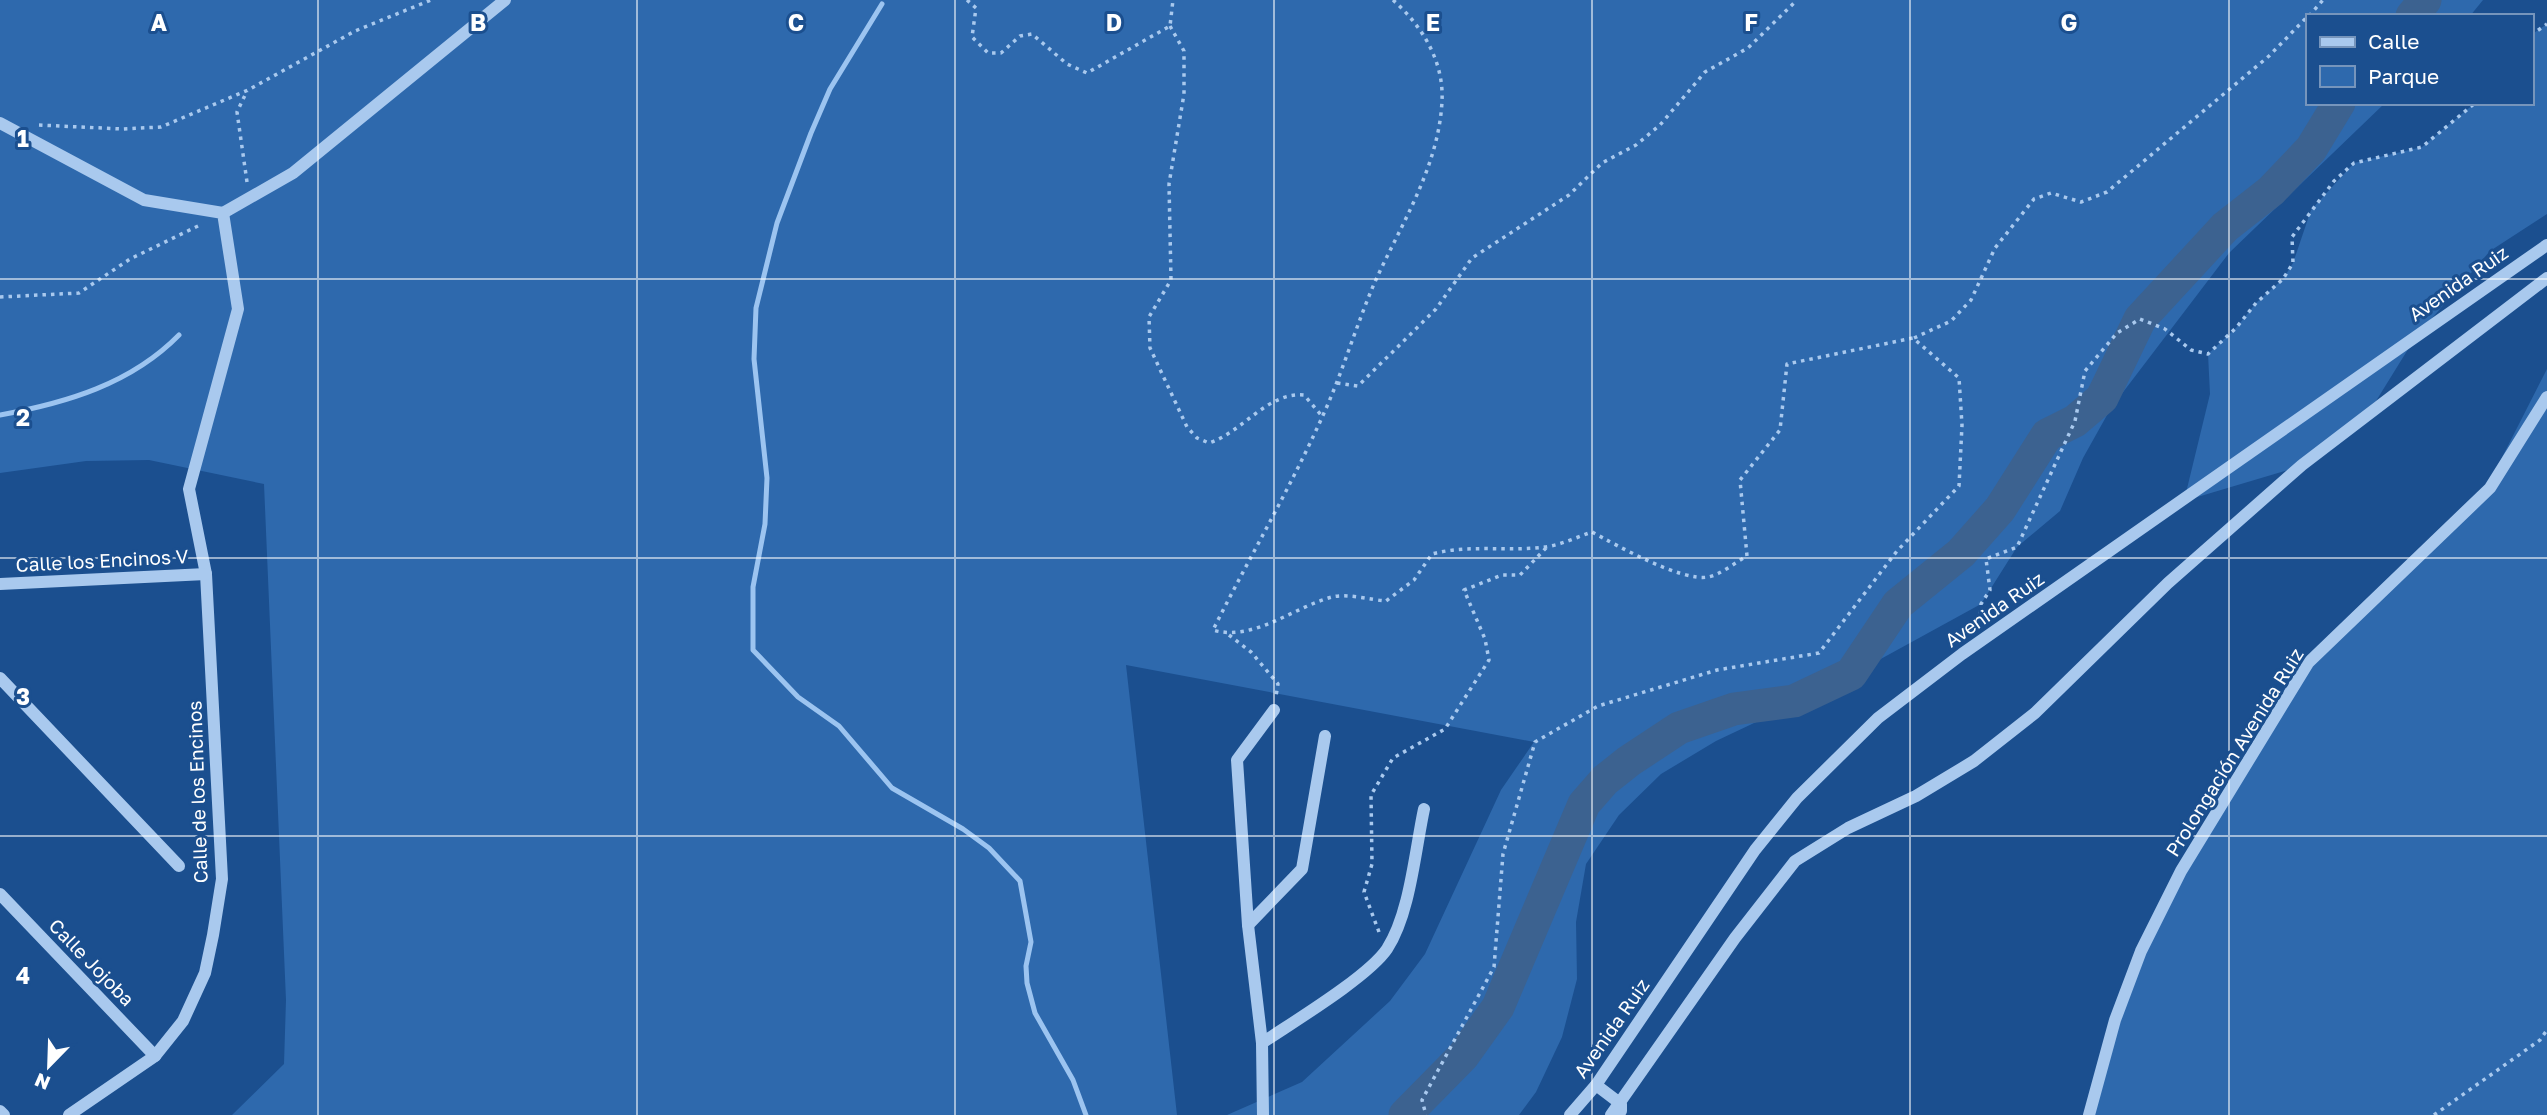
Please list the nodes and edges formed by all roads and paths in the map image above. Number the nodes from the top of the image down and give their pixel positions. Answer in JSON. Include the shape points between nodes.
{"nodes":[{"id":1,"x":431,"y":0,"type":"edge"},
{"id":2,"x":505,"y":0,"type":"edge"},
{"id":3,"x":967,"y":0,"type":"edge"},
{"id":4,"x":1173,"y":0,"type":"edge"},
{"id":5,"x":1393,"y":0,"type":"edge"},
{"id":6,"x":1797,"y":0,"type":"edge"},
{"id":7,"x":2323,"y":0,"type":"edge"},
{"id":8,"x":2310,"y":14,"type":"edge"},
{"id":9,"x":2306,"y":18,"type":"edge"},
{"id":10,"x":1170,"y":26,"type":"junction"},
{"id":11,"x":248,"y":90,"type":"junction"},
{"id":12,"x":2473,"y":105,"type":"edge"},
{"id":13,"x":1,"y":123,"type":"edge"},
{"id":14,"x":242,"y":204,"type":"junction"},
{"id":15,"x":223,"y":213,"type":"junction"},
{"id":16,"x":2547,"y":244,"type":"edge"},
{"id":17,"x":2547,"y":278,"type":"edge"},
{"id":18,"x":0,"y":297,"type":"edge"},
{"id":19,"x":1913,"y":338,"type":"junction"},
{"id":20,"x":1337,"y":383,"type":"junction"},
{"id":21,"x":2547,"y":397,"type":"edge"},
{"id":22,"x":1322,"y":416,"type":"junction"},
{"id":23,"x":1548,"y":547,"type":"junction"},
{"id":24,"x":206,"y":574,"type":"junction"},
{"id":25,"x":0,"y":584,"type":"edge"},
{"id":26,"x":1972,"y":628,"type":"dead end"},
{"id":27,"x":1229,"y":635,"type":"junction"},
{"id":28,"x":0,"y":678,"type":"edge"},
{"id":29,"x":1274,"y":710,"type":"joint"},
{"id":30,"x":1325,"y":736,"type":"dead end"},
{"id":31,"x":1424,"y":809,"type":"dead end"},
{"id":32,"x":179,"y":866,"type":"dead end"},
{"id":33,"x":0,"y":894,"type":"edge"},
{"id":34,"x":1248,"y":925,"type":"junction"},
{"id":35,"x":1386,"y":950,"type":"junction"},
{"id":36,"x":2547,"y":1030,"type":"edge"},
{"id":37,"x":1262,"y":1043,"type":"junction"},
{"id":38,"x":155,"y":1056,"type":"junction"},
{"id":39,"x":1596,"y":1085,"type":"junction"},
{"id":40,"x":1621,"y":1109,"type":"edge"},
{"id":41,"x":0,"y":1111,"type":"edge"},
{"id":42,"x":4,"y":1115,"type":"edge"},
{"id":43,"x":69,"y":1115,"type":"edge"},
{"id":44,"x":1263,"y":1115,"type":"edge"},
{"id":45,"x":1426,"y":1115,"type":"edge"},
{"id":46,"x":1570,"y":1115,"type":"edge"},
{"id":47,"x":1611,"y":1115,"type":"edge"},
{"id":48,"x":2089,"y":1115,"type":"edge"},
{"id":49,"x":2434,"y":1115,"type":"edge"}],
"edges":[{"from":1,"to":11,"type":"path","via":[[355,31]]},
{"from":2,"to":14,"type":"street","via":[[293,173]]},
{"from":3,"to":10,"type":"path","via":[[976,8],[972,37],[988,53],[1002,53],[1020,36],[1032,34],[1067,64],[1087,73]]},
{"from":4,"to":10,"type":"path"},
{"from":5,"to":20,"type":"path","via":[[1434,52],[1442,100],[1433,151],[1408,219],[1364,306]]},
{"from":6,"to":20,"type":"path","via":[[1748,48],[1705,72],[1660,125],[1636,145],[1602,163],[1569,195],[1472,258],[1436,309],[1358,386]]},
{"from":7,"to":8,"type":"path"},
{"from":9,"to":19,"type":"path","via":[[2269,56],[2107,192],[2081,202],[2052,194],[2034,199],[1995,248],[1971,300],[1951,321]]},
{"from":10,"to":22,"type":"path","via":[[1184,51],[1184,94],[1169,184],[1171,281],[1149,317],[1150,348],[1196,438],[1209,443],[1221,439],[1288,394],[1304,395]]},
{"from":11,"to":13,"type":"path","via":[[161,127]]},
{"from":11,"to":14,"type":"path","via":[[237,112],[247,172]]},
{"from":12,"to":26,"type":"path","via":[[2422,147],[2354,163],[2334,181],[2292,237],[2293,263],[2283,279],[2208,354],[2191,350],[2165,329],[2140,319],[2117,333],[2085,371],[2075,421],[2017,547],[1986,559],[1990,590],[1981,604],[1980,625]]},
{"from":13,"to":15,"type":"street","via":[[144,200]]},
{"from":14,"to":15,"type":"street"},
{"from":15,"to":18,"type":"path","via":[[130,260],[79,293]]},
{"from":15,"to":24,"type":"street","name":"Calle de los Encinos","via":[[238,309],[189,489]]},
{"from":16,"to":39,"type":"street","name":"Avenida Ruiz","via":[[1962,654],[1878,718],[1797,798],[1755,850]]},
{"from":17,"to":40,"type":"street","via":[[2302,465],[2168,583],[2035,713],[1974,761],[1795,861],[1735,938]]},
{"from":19,"to":23,"type":"path","via":[[1787,365],[1780,430],[1740,480],[1747,556],[1708,577],[1636,556],[1592,532]]},
{"from":19,"to":45,"type":"path","via":[[1959,378],[1959,486],[1897,551],[1819,653],[1717,670],[1598,706],[1535,742],[1503,854],[1494,967],[1422,1100]]},
{"from":20,"to":22,"type":"path"},
{"from":21,"to":48,"type":"street","name":"Prolongación Avenida Ruiz","via":[[2490,488],[2308,663],[2181,871],[2141,951],[2115,1020]]},
{"from":22,"to":27,"type":"path","via":[[1213,630]]},
{"from":23,"to":27,"type":"path","via":[[1454,548],[1432,554],[1414,580],[1386,601],[1333,596],[1294,615]]},
{"from":23,"to":35,"type":"path","via":[[1520,575],[1502,575],[1464,590],[1489,660],[1445,729],[1393,758],[1371,795],[1372,864],[1364,892]]},
{"from":24,"to":25,"type":"street","name":"Calle los Encinos V"},
{"from":24,"to":38,"type":"street","name":"Calle de los Encinos","via":[[222,879],[205,973],[183,1021]]},
{"from":27,"to":29,"type":"path","via":[[1251,652],[1278,684]]},
{"from":28,"to":32,"type":"street"},
{"from":29,"to":34,"type":"street","via":[[1237,760]]},
{"from":30,"to":34,"type":"street","via":[[1302,869]]},
{"from":31,"to":35,"type":"street","via":[[1400,922]]},
{"from":33,"to":38,"type":"street","name":"Calle Jojoba"},
{"from":34,"to":37,"type":"street"},
{"from":35,"to":37,"type":"street","via":[[1367,970]]},
{"from":36,"to":49,"type":"path","via":[[2540,1040]]},
{"from":37,"to":44,"type":"street"},
{"from":38,"to":43,"type":"street","name":"Calle de los Encinos"},
{"from":39,"to":40,"type":"street"},
{"from":39,"to":46,"type":"street","name":"Avenida Ruiz"},
{"from":40,"to":47,"type":"street"},
{"from":41,"to":42,"type":"street"}]}
